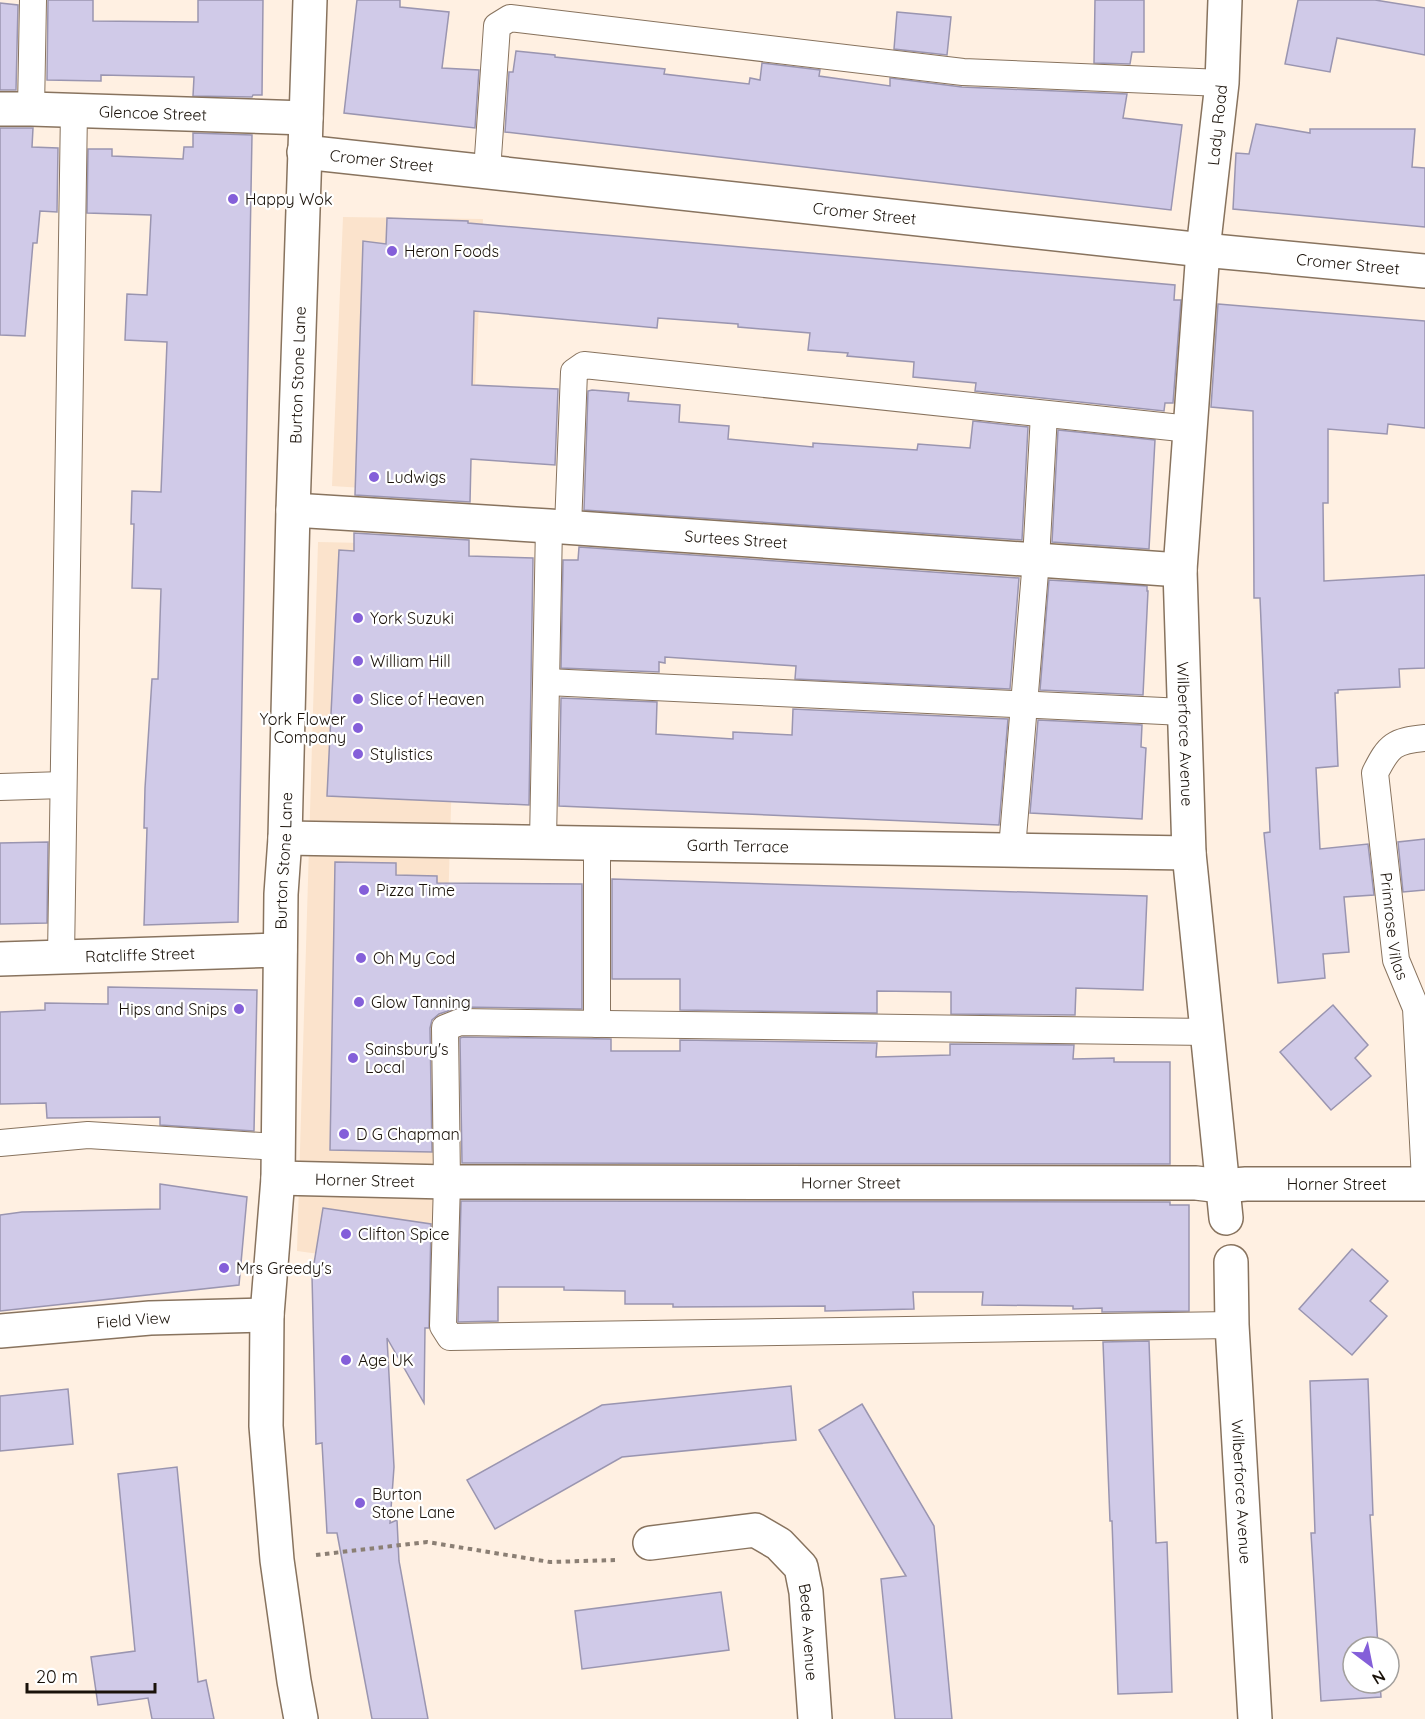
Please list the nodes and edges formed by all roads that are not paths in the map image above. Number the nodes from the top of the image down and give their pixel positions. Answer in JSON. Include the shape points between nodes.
{"nodes":[{"id":1,"x":33,"y":0,"type":"edge"},
{"id":2,"x":310,"y":0,"type":"edge"},
{"id":3,"x":1225,"y":0,"type":"edge"},
{"id":4,"x":1222,"y":83,"type":"junction"},
{"id":5,"x":16,"y":109,"type":"edge"},
{"id":6,"x":74,"y":110,"type":"junction"},
{"id":7,"x":306,"y":118,"type":"junction"},
{"id":8,"x":304,"y":152,"type":"junction"},
{"id":9,"x":487,"y":171,"type":"junction"},
{"id":10,"x":1203,"y":250,"type":"junction"},
{"id":11,"x":1425,"y":271,"type":"edge"},
{"id":12,"x":1044,"y":414,"type":"junction"},
{"id":13,"x":1190,"y":429,"type":"junction"},
{"id":14,"x":293,"y":510,"type":"junction"},
{"id":15,"x":559,"y":526,"type":"junction"},
{"id":16,"x":1036,"y":560,"type":"junction"},
{"id":17,"x":1180,"y":570,"type":"junction"},
{"id":18,"x":547,"y":682,"type":"junction"},
{"id":19,"x":1025,"y":704,"type":"junction"},
{"id":20,"x":1184,"y":712,"type":"junction"},
{"id":21,"x":1425,"y":738,"type":"edge"},
{"id":22,"x":63,"y":785,"type":"junction"},
{"id":23,"x":0,"y":787,"type":"edge"},
{"id":24,"x":285,"y":838,"type":"junction"},
{"id":25,"x":543,"y":841,"type":"junction"},
{"id":26,"x":597,"y":842,"type":"junction"},
{"id":27,"x":1012,"y":849,"type":"junction"},
{"id":28,"x":1189,"y":853,"type":"junction"},
{"id":29,"x":280,"y":950,"type":"junction"},
{"id":30,"x":60,"y":957,"type":"junction"},
{"id":31,"x":0,"y":959,"type":"edge"},
{"id":32,"x":597,"y":1024,"type":"junction"},
{"id":33,"x":1208,"y":1032,"type":"junction"},
{"id":34,"x":0,"y":1143,"type":"edge"},
{"id":35,"x":278,"y":1162,"type":"junction"},
{"id":36,"x":447,"y":1182,"type":"junction"},
{"id":37,"x":1425,"y":1182,"type":"edge"},
{"id":38,"x":1221,"y":1186,"type":"junction"},
{"id":39,"x":1226,"y":1218,"type":"dead end"},
{"id":40,"x":1230,"y":1262,"type":"dead end"},
{"id":41,"x":267,"y":1316,"type":"junction"},
{"id":42,"x":1232,"y":1325,"type":"junction"},
{"id":43,"x":0,"y":1331,"type":"edge"},
{"id":44,"x":650,"y":1543,"type":"road end"},
{"id":45,"x":301,"y":1719,"type":"edge"},
{"id":46,"x":815,"y":1719,"type":"edge"},
{"id":47,"x":1255,"y":1719,"type":"edge"}],
"edges":[{"from":1,"to":5,"type":"lane"},
{"from":2,"to":7,"type":"street","name":"Burton Stone Lane"},
{"from":3,"to":4,"type":"street","name":"Lady Road"},
{"from":4,"to":9,"type":"lane","via":[[963,72],[510,18],[497,26]]},
{"from":4,"to":10,"type":"street","name":"Lady Road"},
{"from":5,"to":6,"type":"street","name":"Glencoe Street"},
{"from":6,"to":7,"type":"street","name":"Glencoe Street"},
{"from":6,"to":22,"type":"lane"},
{"from":7,"to":8,"type":"street","name":"Burton Stone Lane"},
{"from":8,"to":9,"type":"street","name":"Cromer Street"},
{"from":8,"to":14,"type":"street","name":"Burton Stone Lane"},
{"from":9,"to":10,"type":"street","name":"Cromer Street"},
{"from":10,"to":11,"type":"street","name":"Cromer Street"},
{"from":10,"to":13,"type":"street","name":"Wilberforce Avenue"},
{"from":12,"to":13,"type":"lane"},
{"from":12,"to":15,"type":"lane","via":[[584,365],[574,372]]},
{"from":12,"to":16,"type":"lane"},
{"from":13,"to":17,"type":"street","name":"Wilberforce Avenue"},
{"from":14,"to":15,"type":"street","name":"Surtees Street"},
{"from":14,"to":24,"type":"street","name":"Burton Stone Lane"},
{"from":15,"to":16,"type":"street","name":"Surtees Street"},
{"from":15,"to":18,"type":"lane"},
{"from":16,"to":17,"type":"street","name":"Surtees Street"},
{"from":16,"to":19,"type":"lane"},
{"from":17,"to":20,"type":"street","name":"Wilberforce Avenue"},
{"from":18,"to":19,"type":"lane"},
{"from":18,"to":25,"type":"lane"},
{"from":19,"to":20,"type":"lane"},
{"from":19,"to":27,"type":"lane"},
{"from":20,"to":28,"type":"street","name":"Wilberforce Avenue"},
{"from":21,"to":37,"type":"lane","name":"Primrose Villas","via":[[1404,740],[1385,752],[1375,773],[1396,960],[1416,1008]]},
{"from":22,"to":23,"type":"lane"},
{"from":22,"to":30,"type":"lane"},
{"from":24,"to":25,"type":"street","name":"Garth Terrace"},
{"from":24,"to":29,"type":"street","name":"Burton Stone Lane"},
{"from":25,"to":26,"type":"street","name":"Garth Terrace"},
{"from":26,"to":27,"type":"street","name":"Garth Terrace"},
{"from":26,"to":32,"type":"lane"},
{"from":27,"to":28,"type":"street","name":"Garth Terrace"},
{"from":28,"to":33,"type":"street","name":"Wilberforce Avenue"},
{"from":29,"to":30,"type":"street","name":"Ratcliffe Street"},
{"from":29,"to":35,"type":"street","name":"Burton Stone Lane"},
{"from":30,"to":31,"type":"street","name":"Ratcliffe Street"},
{"from":32,"to":33,"type":"lane"},
{"from":32,"to":36,"type":"lane","via":[[460,1022],[445,1028]]},
{"from":33,"to":38,"type":"street","name":"Wilberforce Avenue"},
{"from":34,"to":35,"type":"lane","via":[[88,1135]]},
{"from":35,"to":36,"type":"street","name":"Horner Street"},
{"from":35,"to":41,"type":"street","name":"Burton Stone Lane"},
{"from":36,"to":38,"type":"street","name":"Horner Street"},
{"from":36,"to":42,"type":"lane","via":[[443,1326],[450,1337]]},
{"from":37,"to":38,"type":"street","name":"Horner Street"},
{"from":38,"to":39,"type":"street","name":"Wilberforce Avenue"},
{"from":40,"to":42,"type":"street","name":"Wilberforce Avenue"},
{"from":41,"to":43,"type":"street","name":"Field View","via":[[150,1318]]},
{"from":41,"to":45,"type":"street","name":"Burton Stone Lane","via":[[266,1426],[277,1560]]},
{"from":42,"to":47,"type":"street","name":"Wilberforce Avenue"},
{"from":44,"to":46,"type":"street","name":"Bede Avenue","via":[[755,1530],[779,1544],[801,1567]]}]}
